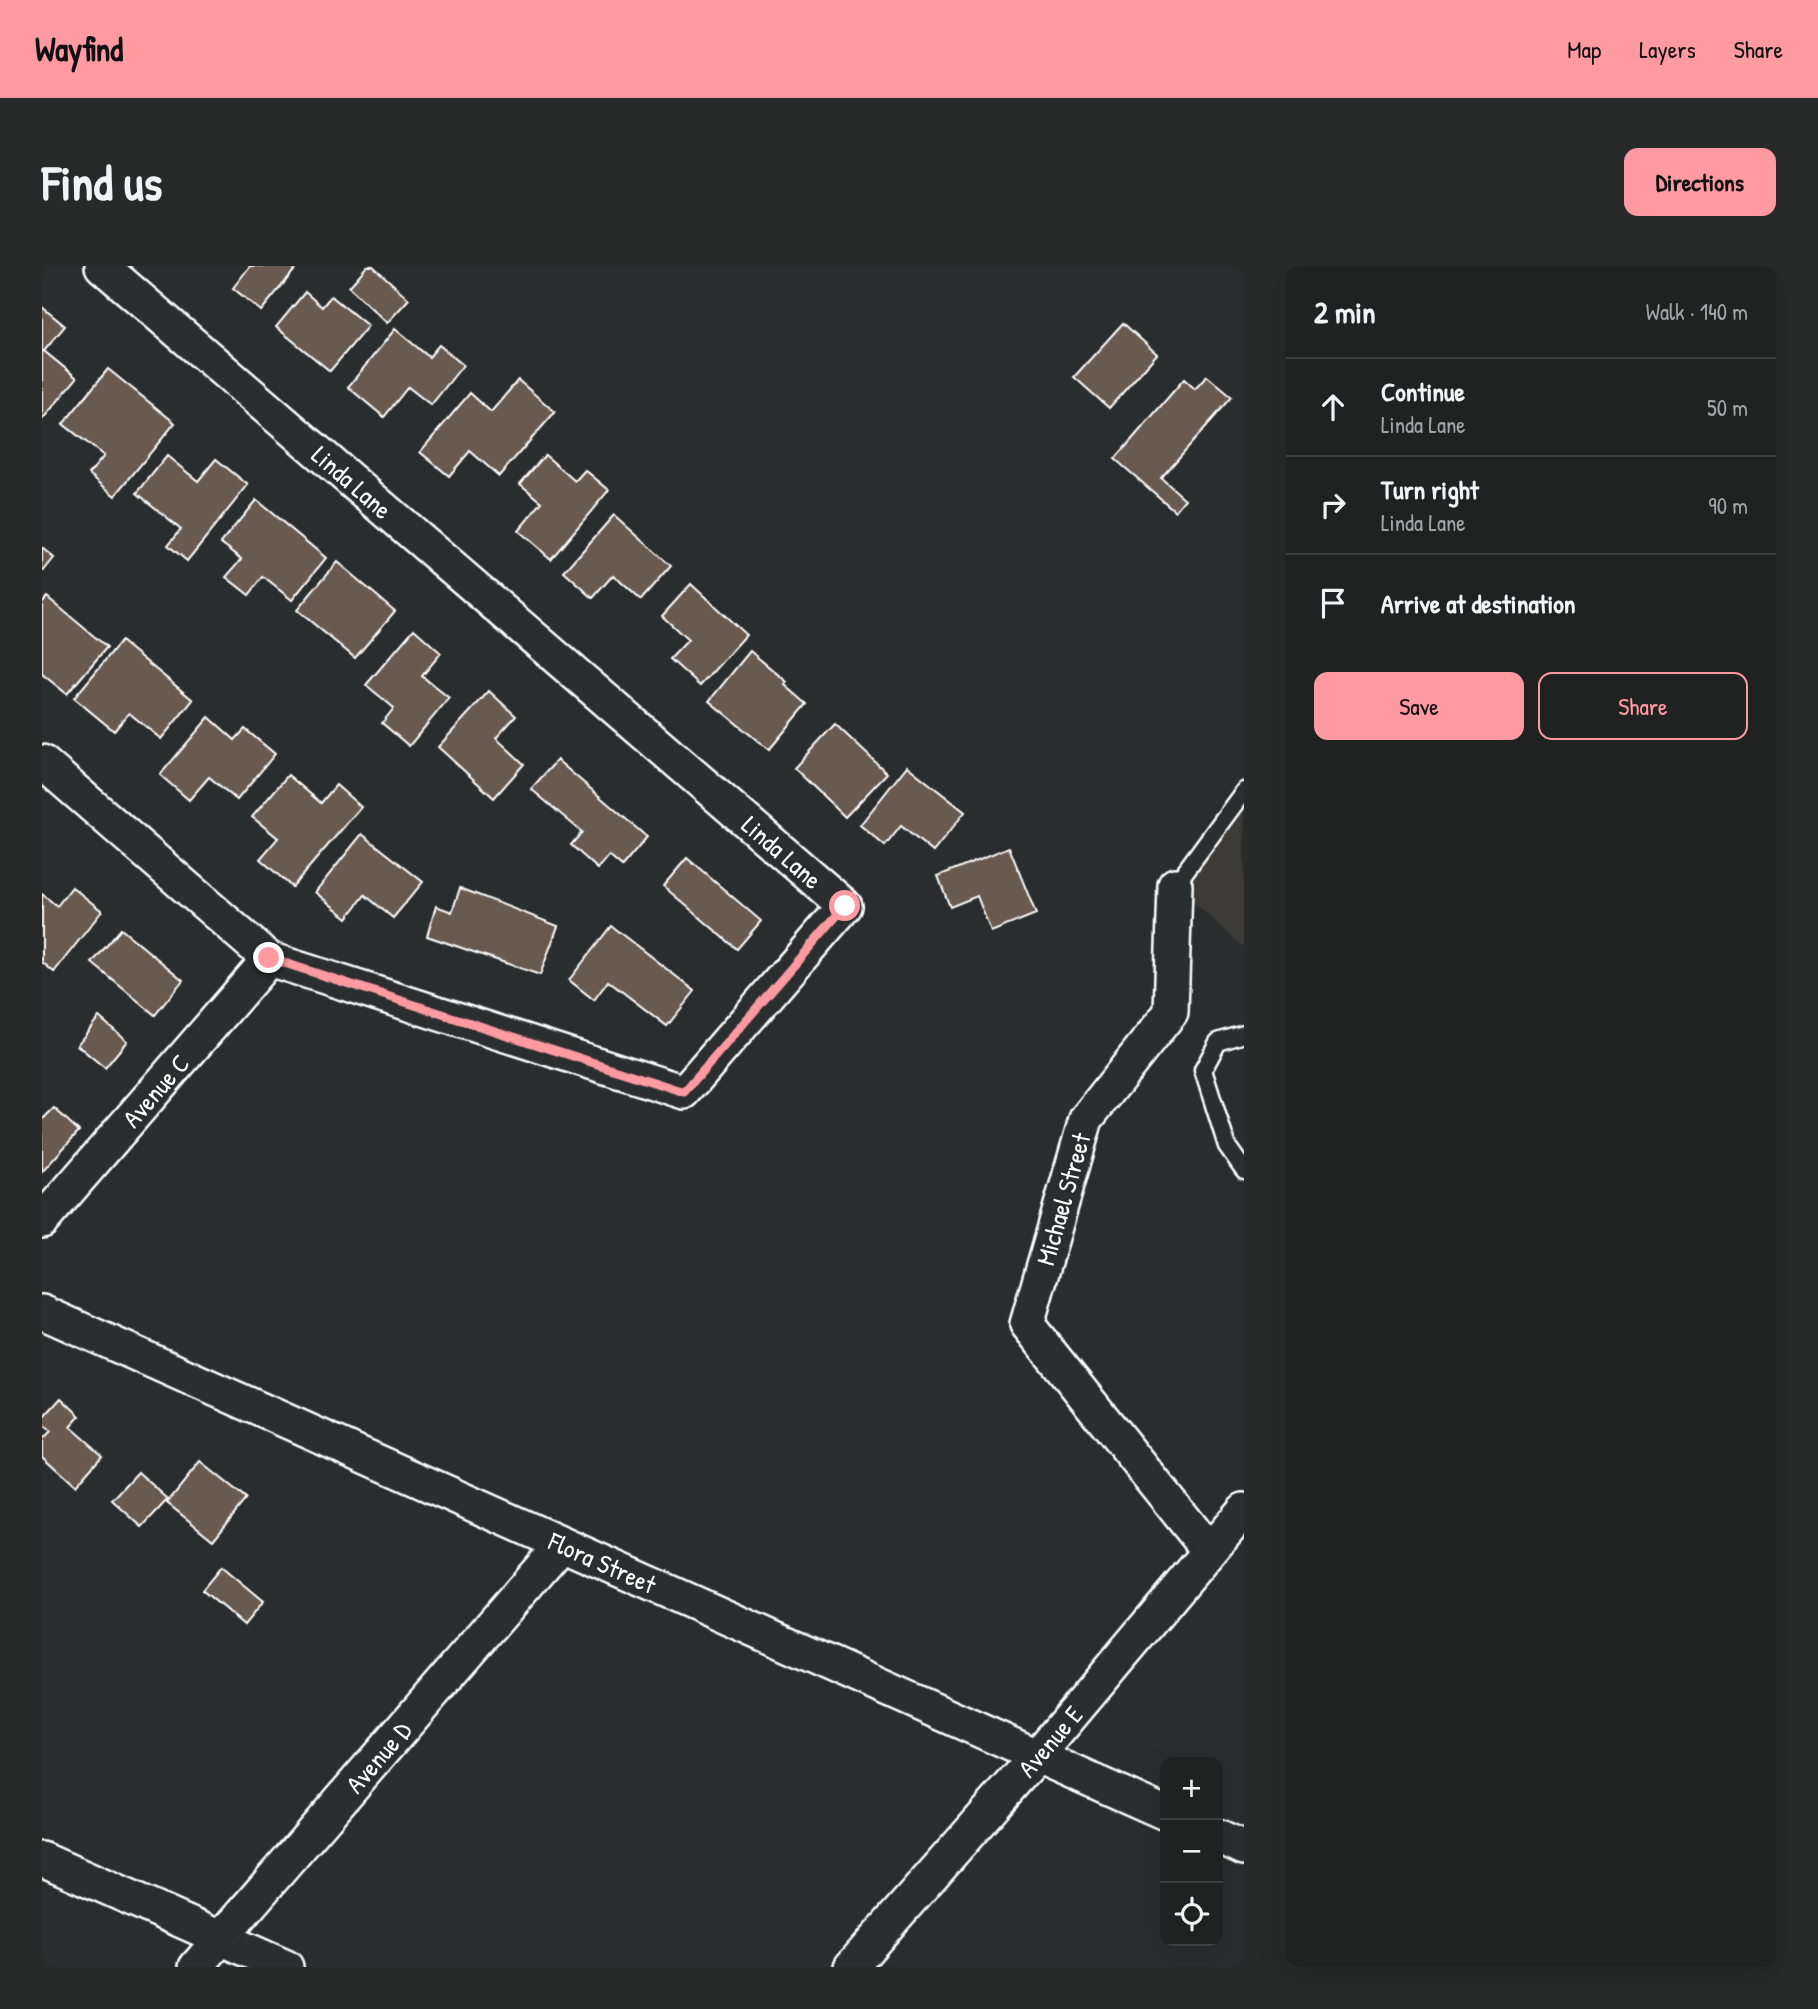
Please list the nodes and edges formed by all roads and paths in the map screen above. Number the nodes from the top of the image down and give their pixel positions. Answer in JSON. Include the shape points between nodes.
{"nodes":[{"id":1,"x":102,"y":266,"type":"edge"},
{"id":2,"x":42,"y":762,"type":"edge"},
{"id":3,"x":1244,"y":791,"type":"edge"},
{"id":4,"x":1175,"y":885,"type":"joint"},
{"id":5,"x":269,"y":958,"type":"junction"},
{"id":6,"x":1244,"y":1034,"type":"edge"},
{"id":7,"x":1244,"y":1170,"type":"edge"},
{"id":8,"x":42,"y":1221,"type":"edge"},
{"id":9,"x":42,"y":1312,"type":"edge"},
{"id":10,"x":1244,"y":1510,"type":"edge"},
{"id":11,"x":561,"y":1545,"type":"junction"},
{"id":12,"x":1209,"y":1551,"type":"junction"},
{"id":13,"x":1037,"y":1756,"type":"junction"},
{"id":14,"x":1160,"y":1811,"type":"edge"},
{"id":15,"x":1223,"y":1838,"type":"edge"},
{"id":16,"x":1244,"y":1848,"type":"edge"},
{"id":17,"x":42,"y":1859,"type":"edge"},
{"id":18,"x":220,"y":1939,"type":"junction"},
{"id":19,"x":196,"y":1967,"type":"edge"},
{"id":20,"x":286,"y":1967,"type":"edge"},
{"id":21,"x":851,"y":1967,"type":"edge"}],
"edges":[{"from":1,"to":5,"type":"street","name":"Linda Lane","via":[[845,906],[684,1092]]},
{"from":2,"to":5,"type":"street","name":"Linda Lane"},
{"from":3,"to":4,"type":"lane","name":"Michael Street"},
{"from":4,"to":12,"type":"street","name":"Michael Street","via":[[1171,1012],[1086,1119],[1027,1324]]},
{"from":5,"to":8,"type":"street","name":"Avenue C"},
{"from":6,"to":7,"type":"lane","via":[[1218,1042],[1203,1070],[1227,1146]]},
{"from":9,"to":11,"type":"street","name":"Flora Street"},
{"from":10,"to":12,"type":"street","name":"Avenue E"},
{"from":11,"to":13,"type":"street","name":"Flora Street"},
{"from":11,"to":18,"type":"street","name":"Avenue D"},
{"from":12,"to":13,"type":"street","name":"Avenue E"},
{"from":13,"to":14,"type":"street","name":"Flora Street"},
{"from":13,"to":21,"type":"street","name":"Avenue E"},
{"from":15,"to":16,"type":"street"},
{"from":17,"to":18,"type":"street"},
{"from":18,"to":19,"type":"street","name":"Avenue D"},
{"from":18,"to":20,"type":"street"}]}
